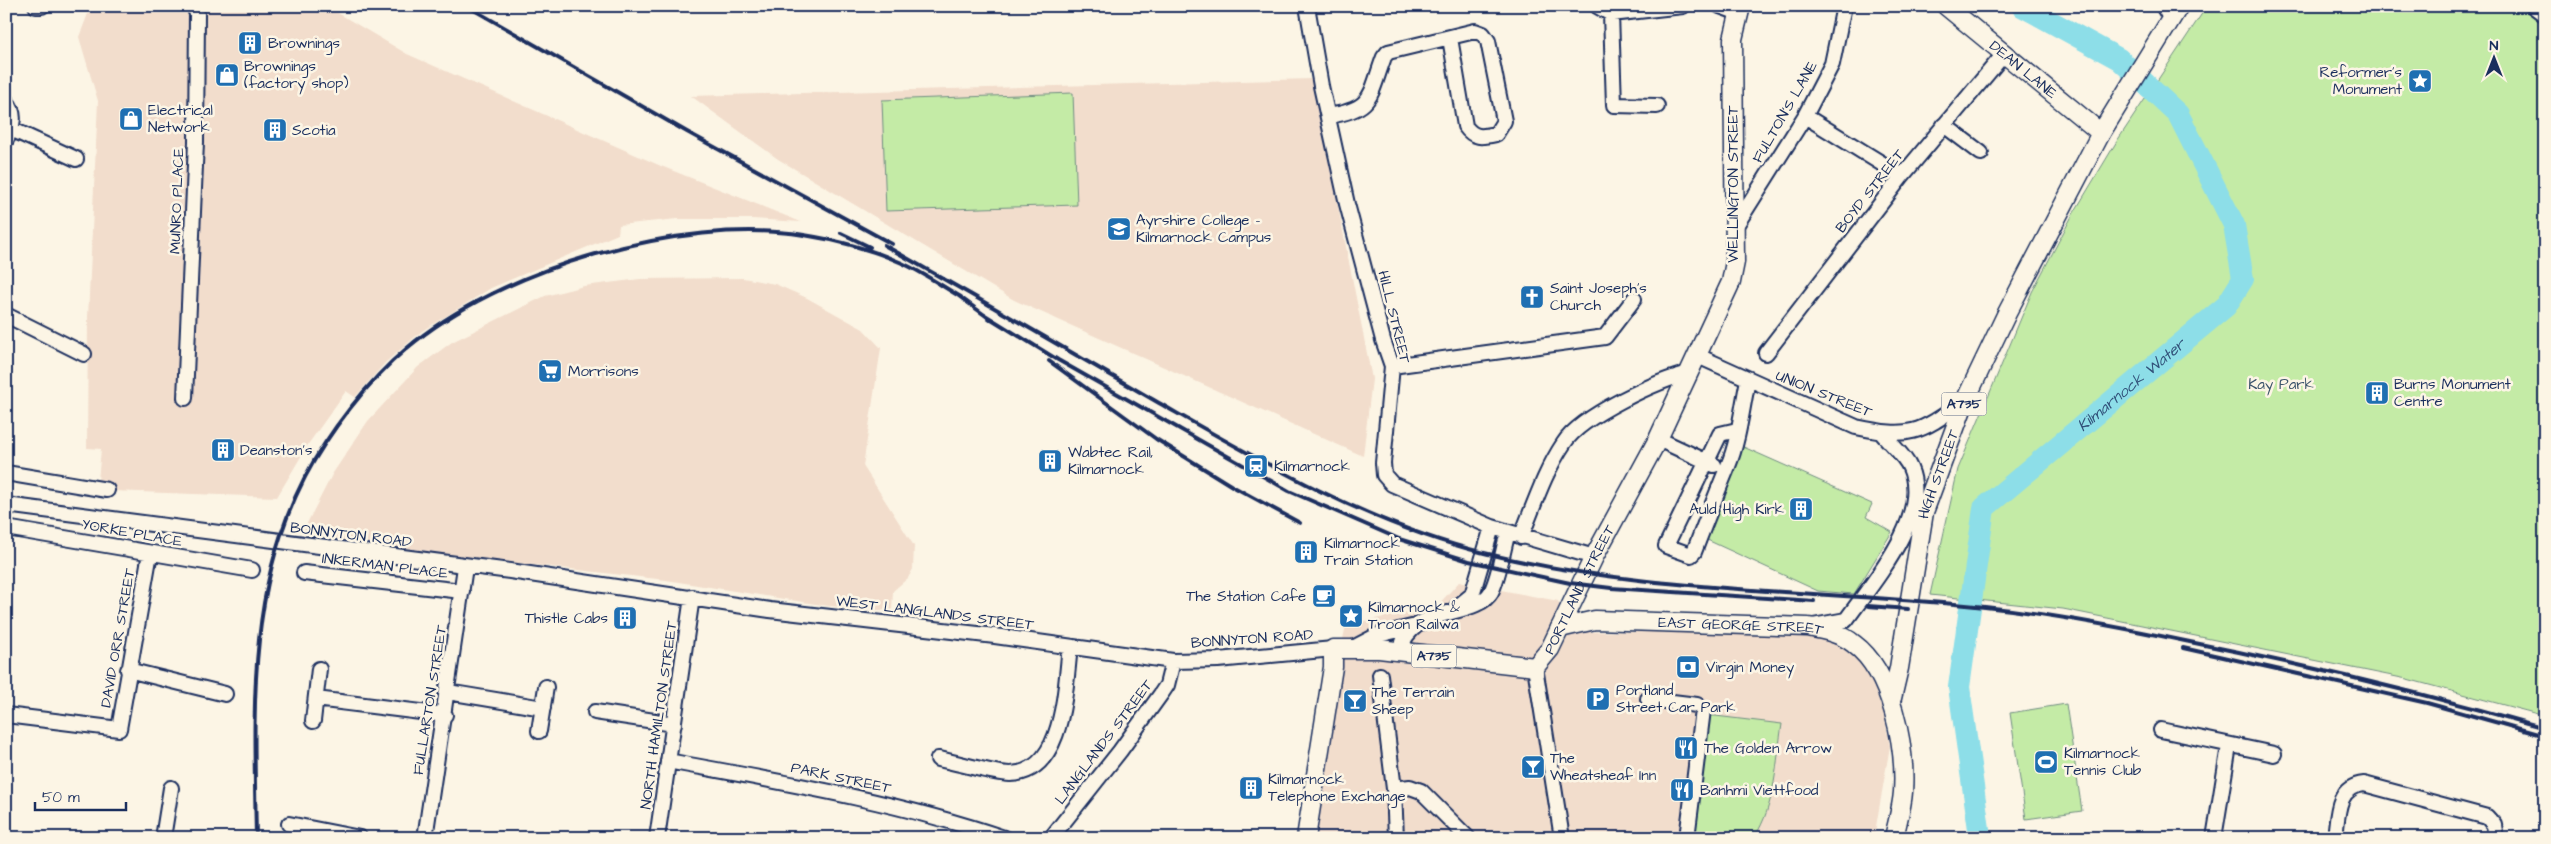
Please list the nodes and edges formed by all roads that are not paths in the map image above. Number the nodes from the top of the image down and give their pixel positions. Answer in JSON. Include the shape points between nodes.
{"nodes":[{"id":1,"x":36,"y":6,"type":"edge"},
{"id":2,"x":42,"y":6,"type":"edge"},
{"id":3,"x":194,"y":6,"type":"edge"},
{"id":4,"x":1307,"y":6,"type":"edge"},
{"id":5,"x":1597,"y":6,"type":"edge"},
{"id":6,"x":1682,"y":6,"type":"edge"},
{"id":7,"x":1720,"y":6,"type":"edge"},
{"id":8,"x":1844,"y":6,"type":"edge"},
{"id":9,"x":1946,"y":6,"type":"edge"},
{"id":10,"x":2532,"y":6,"type":"edge"},
{"id":11,"x":1740,"y":9,"type":"edge"},
{"id":12,"x":2171,"y":10,"type":"edge"},
{"id":13,"x":1611,"y":14,"type":"junction"},
{"id":14,"x":2545,"y":15,"type":"edge"},
{"id":15,"x":1450,"y":38,"type":"junction"},
{"id":16,"x":2004,"y":54,"type":"junction"},
{"id":17,"x":6,"y":101,"type":"edge"},
{"id":18,"x":1657,"y":106,"type":"dead end"},
{"id":19,"x":1328,"y":116,"type":"junction"},
{"id":20,"x":1805,"y":116,"type":"junction"},
{"id":21,"x":1944,"y":125,"type":"junction"},
{"id":22,"x":2101,"y":133,"type":"junction"},
{"id":23,"x":9,"y":135,"type":"edge"},
{"id":24,"x":1981,"y":153,"type":"dead end"},
{"id":25,"x":76,"y":159,"type":"dead end"},
{"id":26,"x":1902,"y":176,"type":"junction"},
{"id":27,"x":1735,"y":227,"type":"junction"},
{"id":28,"x":1634,"y":299,"type":"dead end"},
{"id":29,"x":6,"y":315,"type":"edge"},
{"id":30,"x":1766,"y":353,"type":"dead end"},
{"id":31,"x":84,"y":354,"type":"dead end"},
{"id":32,"x":1698,"y":356,"type":"junction"},
{"id":33,"x":1392,"y":366,"type":"junction"},
{"id":34,"x":1690,"y":373,"type":"junction"},
{"id":35,"x":1748,"y":380,"type":"junction"},
{"id":36,"x":185,"y":398,"type":"dead end"},
{"id":37,"x":1965,"y":401,"type":"junction"},
{"id":38,"x":1737,"y":430,"type":"junction"},
{"id":39,"x":1881,"y":432,"type":"junction"},
{"id":40,"x":1658,"y":439,"type":"junction"},
{"id":41,"x":1706,"y":461,"type":"junction"},
{"id":42,"x":1725,"y":470,"type":"junction"},
{"id":43,"x":6,"y":473,"type":"edge"},
{"id":44,"x":107,"y":490,"type":"dead end"},
{"id":45,"x":6,"y":505,"type":"edge"},
{"id":46,"x":1492,"y":527,"type":"junction"},
{"id":47,"x":6,"y":528,"type":"edge"},
{"id":48,"x":1508,"y":532,"type":"junction"},
{"id":49,"x":1521,"y":537,"type":"junction"},
{"id":50,"x":150,"y":553,"type":"junction"},
{"id":51,"x":1594,"y":557,"type":"junction"},
{"id":52,"x":465,"y":567,"type":"junction"},
{"id":53,"x":252,"y":570,"type":"dead end"},
{"id":54,"x":304,"y":573,"type":"dead end"},
{"id":55,"x":462,"y":591,"type":"junction"},
{"id":56,"x":692,"y":597,"type":"junction"},
{"id":57,"x":1454,"y":610,"type":"junction"},
{"id":58,"x":1416,"y":625,"type":"junction"},
{"id":59,"x":1808,"y":627,"type":"junction"},
{"id":60,"x":1560,"y":628,"type":"junction"},
{"id":61,"x":1070,"y":647,"type":"junction"},
{"id":62,"x":1353,"y":648,"type":"junction"},
{"id":63,"x":1333,"y":649,"type":"junction"},
{"id":64,"x":1407,"y":652,"type":"junction"},
{"id":65,"x":1173,"y":661,"type":"junction"},
{"id":66,"x":1535,"y":667,"type":"junction"},
{"id":67,"x":319,"y":668,"type":"dead end"},
{"id":68,"x":128,"y":670,"type":"junction"},
{"id":69,"x":1380,"y":675,"type":"dead end"},
{"id":70,"x":546,"y":687,"type":"dead end"},
{"id":71,"x":448,"y":692,"type":"junction"},
{"id":72,"x":225,"y":694,"type":"dead end"},
{"id":73,"x":1892,"y":698,"type":"junction"},
{"id":74,"x":316,"y":699,"type":"junction"},
{"id":75,"x":1648,"y":699,"type":"dead end"},
{"id":76,"x":542,"y":708,"type":"junction"},
{"id":77,"x":595,"y":712,"type":"dead end"},
{"id":78,"x":6,"y":715,"type":"edge"},
{"id":79,"x":445,"y":715,"type":"junction"},
{"id":80,"x":313,"y":721,"type":"dead end"},
{"id":81,"x":674,"y":724,"type":"junction"},
{"id":82,"x":2161,"y":730,"type":"dead end"},
{"id":83,"x":539,"y":731,"type":"dead end"},
{"id":84,"x":2229,"y":746,"type":"junction"},
{"id":85,"x":2274,"y":754,"type":"dead end"},
{"id":86,"x":938,"y":758,"type":"dead end"},
{"id":87,"x":668,"y":761,"type":"junction"},
{"id":88,"x":171,"y":788,"type":"dead end"},
{"id":89,"x":1394,"y":790,"type":"junction"},
{"id":90,"x":289,"y":824,"type":"dead end"},
{"id":91,"x":163,"y":838,"type":"edge"},
{"id":92,"x":360,"y":838,"type":"edge"},
{"id":93,"x":425,"y":838,"type":"edge"},
{"id":94,"x":657,"y":838,"type":"edge"},
{"id":95,"x":1004,"y":838,"type":"edge"},
{"id":96,"x":1051,"y":838,"type":"edge"},
{"id":97,"x":1306,"y":838,"type":"edge"},
{"id":98,"x":1396,"y":838,"type":"edge"},
{"id":99,"x":1468,"y":838,"type":"edge"},
{"id":100,"x":1562,"y":838,"type":"edge"},
{"id":101,"x":1687,"y":838,"type":"edge"},
{"id":102,"x":1894,"y":838,"type":"edge"},
{"id":103,"x":2214,"y":838,"type":"edge"},
{"id":104,"x":2335,"y":838,"type":"edge"},
{"id":105,"x":2496,"y":838,"type":"edge"}],
"edges":[{"from":1,"to":2,"type":"street"},
{"from":3,"to":36,"type":"street","name":"MUNRO PLACE","via":[[196,142]]},
{"from":4,"to":19,"type":"street","name":"HILL STREET"},
{"from":5,"to":13,"type":"street"},
{"from":6,"to":13,"type":"street"},
{"from":7,"to":11,"type":"street"},
{"from":8,"to":20,"type":"street","name":"FULTON'S LANE","via":[[1832,64]]},
{"from":9,"to":16,"type":"main road","name":"DEAN LANE"},
{"from":10,"to":14,"type":"street"},
{"from":11,"to":27,"type":"main road","name":"WELLINGTON STREET","via":[[1733,39]]},
{"from":12,"to":22,"type":"main road","name":"HIGH STREET","via":[[2158,40]]},
{"from":13,"to":18,"type":"street","via":[[1614,105]]},
{"from":15,"to":15,"type":"street","via":[[1466,126],[1471,134],[1480,138],[1496,134],[1504,121],[1488,41],[1475,31]]},
{"from":15,"to":19,"type":"street","via":[[1388,52],[1366,103],[1356,111]]},
{"from":16,"to":21,"type":"street","name":"BOYD STREET"},
{"from":16,"to":22,"type":"main road","name":"DEAN LANE"},
{"from":17,"to":23,"type":"street","via":[[13,113]]},
{"from":19,"to":33,"type":"street","name":"HILL STREET","via":[[1347,204]]},
{"from":20,"to":26,"type":"street"},
{"from":20,"to":27,"type":"street","name":"FULTON'S LANE"},
{"from":21,"to":24,"type":"street"},
{"from":21,"to":26,"type":"street","name":"BOYD STREET"},
{"from":22,"to":37,"type":"main road","name":"HIGH STREET","number":"A735"},
{"from":23,"to":25,"type":"street"},
{"from":26,"to":30,"type":"street","name":"BOYD STREET"},
{"from":27,"to":32,"type":"main road","name":"WELLINGTON STREET","via":[[1735,262],[1731,282]]},
{"from":28,"to":33,"type":"street","via":[[1605,337]]},
{"from":29,"to":31,"type":"street"},
{"from":32,"to":34,"type":"main road","name":"PORTLAND STREET"},
{"from":32,"to":35,"type":"street","name":"UNION STREET"},
{"from":33,"to":46,"type":"street","name":"HILL STREET","via":[[1384,475],[1392,484]]},
{"from":34,"to":40,"type":"main road","name":"PORTLAND STREET"},
{"from":34,"to":49,"type":"street","via":[[1675,376],[1610,407],[1565,440]]},
{"from":35,"to":38,"type":"street"},
{"from":35,"to":39,"type":"street","name":"UNION STREET","via":[[1856,427]]},
{"from":37,"to":39,"type":"street","name":"UNION STREET","via":[[1927,428],[1906,434]]},
{"from":37,"to":73,"type":"main road","name":"HIGH STREET","number":"A735","via":[[1924,512]]},
{"from":38,"to":41,"type":"street","via":[[1720,434]]},
{"from":38,"to":42,"type":"street"},
{"from":39,"to":59,"type":"street","via":[[1910,468],[1916,501],[1907,529],[1846,620]]},
{"from":40,"to":41,"type":"street"},
{"from":40,"to":51,"type":"main road","name":"PORTLAND STREET"},
{"from":41,"to":42,"type":"street"},
{"from":41,"to":42,"type":"street","via":[[1666,546],[1691,555],[1694,552]]},
{"from":43,"to":44,"type":"street"},
{"from":45,"to":52,"type":"street","name":"BONNYTON ROAD"},
{"from":46,"to":48,"type":"street","name":"HILL STREET"},
{"from":46,"to":57,"type":"street","via":[[1472,595]]},
{"from":47,"to":50,"type":"street","name":"YORKE PLACE"},
{"from":48,"to":49,"type":"street","name":"HILL STREET"},
{"from":48,"to":57,"type":"street","via":[[1490,593],[1477,605]]},
{"from":49,"to":51,"type":"street","name":"HILL STREET"},
{"from":50,"to":53,"type":"street","name":"YORKE PLACE"},
{"from":50,"to":68,"type":"street","name":"DAVID ORR STREET"},
{"from":51,"to":60,"type":"main road","name":"PORTLAND STREET"},
{"from":52,"to":55,"type":"street","name":"FULLARTON STREET"},
{"from":52,"to":56,"type":"street","name":"BONNYTON ROAD"},
{"from":54,"to":55,"type":"street","name":"INKERMAN PLACE"},
{"from":55,"to":71,"type":"street","name":"FULLARTON STREET"},
{"from":56,"to":61,"type":"street","name":"WEST LANGLANDS STREET","via":[[770,610]]},
{"from":56,"to":81,"type":"street","name":"NORTH HAMILTON STREET"},
{"from":57,"to":58,"type":"street"},
{"from":58,"to":62,"type":"street","via":[[1378,634]]},
{"from":58,"to":64,"type":"street","via":[[1403,642]]},
{"from":59,"to":60,"type":"main road","name":"EAST GEORGE STREET","number":"A735","via":[[1595,620]]},
{"from":59,"to":73,"type":"main road","name":"EAST GEORGE STREET","number":"A735","via":[[1836,633],[1855,644],[1869,660]]},
{"from":60,"to":66,"type":"main road","name":"PORTLAND STREET","via":[[1550,649]]},
{"from":61,"to":65,"type":"street","name":"WEST LANGLANDS STREET"},
{"from":61,"to":86,"type":"street","via":[[1061,725],[1054,742],[1032,768],[1010,774]]},
{"from":62,"to":63,"type":"main road","number":"A735"},
{"from":62,"to":64,"type":"main road","number":"A735"},
{"from":63,"to":65,"type":"street","name":"BONNYTON ROAD"},
{"from":63,"to":97,"type":"main road","via":[[1333,667]]},
{"from":64,"to":66,"type":"main road","number":"A735"},
{"from":65,"to":96,"type":"street","name":"LANGLANDS STREET","via":[[1167,686]]},
{"from":66,"to":100,"type":"street","name":"PORTLAND STREET"},
{"from":67,"to":74,"type":"street"},
{"from":68,"to":72,"type":"street"},
{"from":68,"to":78,"type":"street","name":"DAVID ORR STREET","via":[[119,729]]},
{"from":69,"to":89,"type":"street"},
{"from":70,"to":76,"type":"street"},
{"from":71,"to":76,"type":"street"},
{"from":71,"to":79,"type":"street","name":"FULLARTON STREET"},
{"from":73,"to":102,"type":"main road","number":"A735","via":[[1904,764],[1903,794]]},
{"from":74,"to":79,"type":"street"},
{"from":74,"to":80,"type":"street"},
{"from":75,"to":101,"type":"street","via":[[1697,705],[1703,710]]},
{"from":76,"to":83,"type":"street"},
{"from":77,"to":81,"type":"street"},
{"from":79,"to":93,"type":"street","name":"FULLARTON STREET"},
{"from":81,"to":87,"type":"street","name":"NORTH HAMILTON STREET"},
{"from":82,"to":84,"type":"street"},
{"from":84,"to":85,"type":"street"},
{"from":84,"to":103,"type":"street"},
{"from":87,"to":94,"type":"street","name":"NORTH HAMILTON STREET"},
{"from":87,"to":95,"type":"street","name":"PARK STREET","via":[[805,786],[952,820]]},
{"from":88,"to":91,"type":"street"},
{"from":89,"to":98,"type":"street"},
{"from":89,"to":99,"type":"street","via":[[1410,787],[1421,790]]},
{"from":90,"to":92,"type":"street"},
{"from":104,"to":105,"type":"street","via":[[2342,796],[2354,786],[2364,784],[2487,817],[2494,825]]}]}
